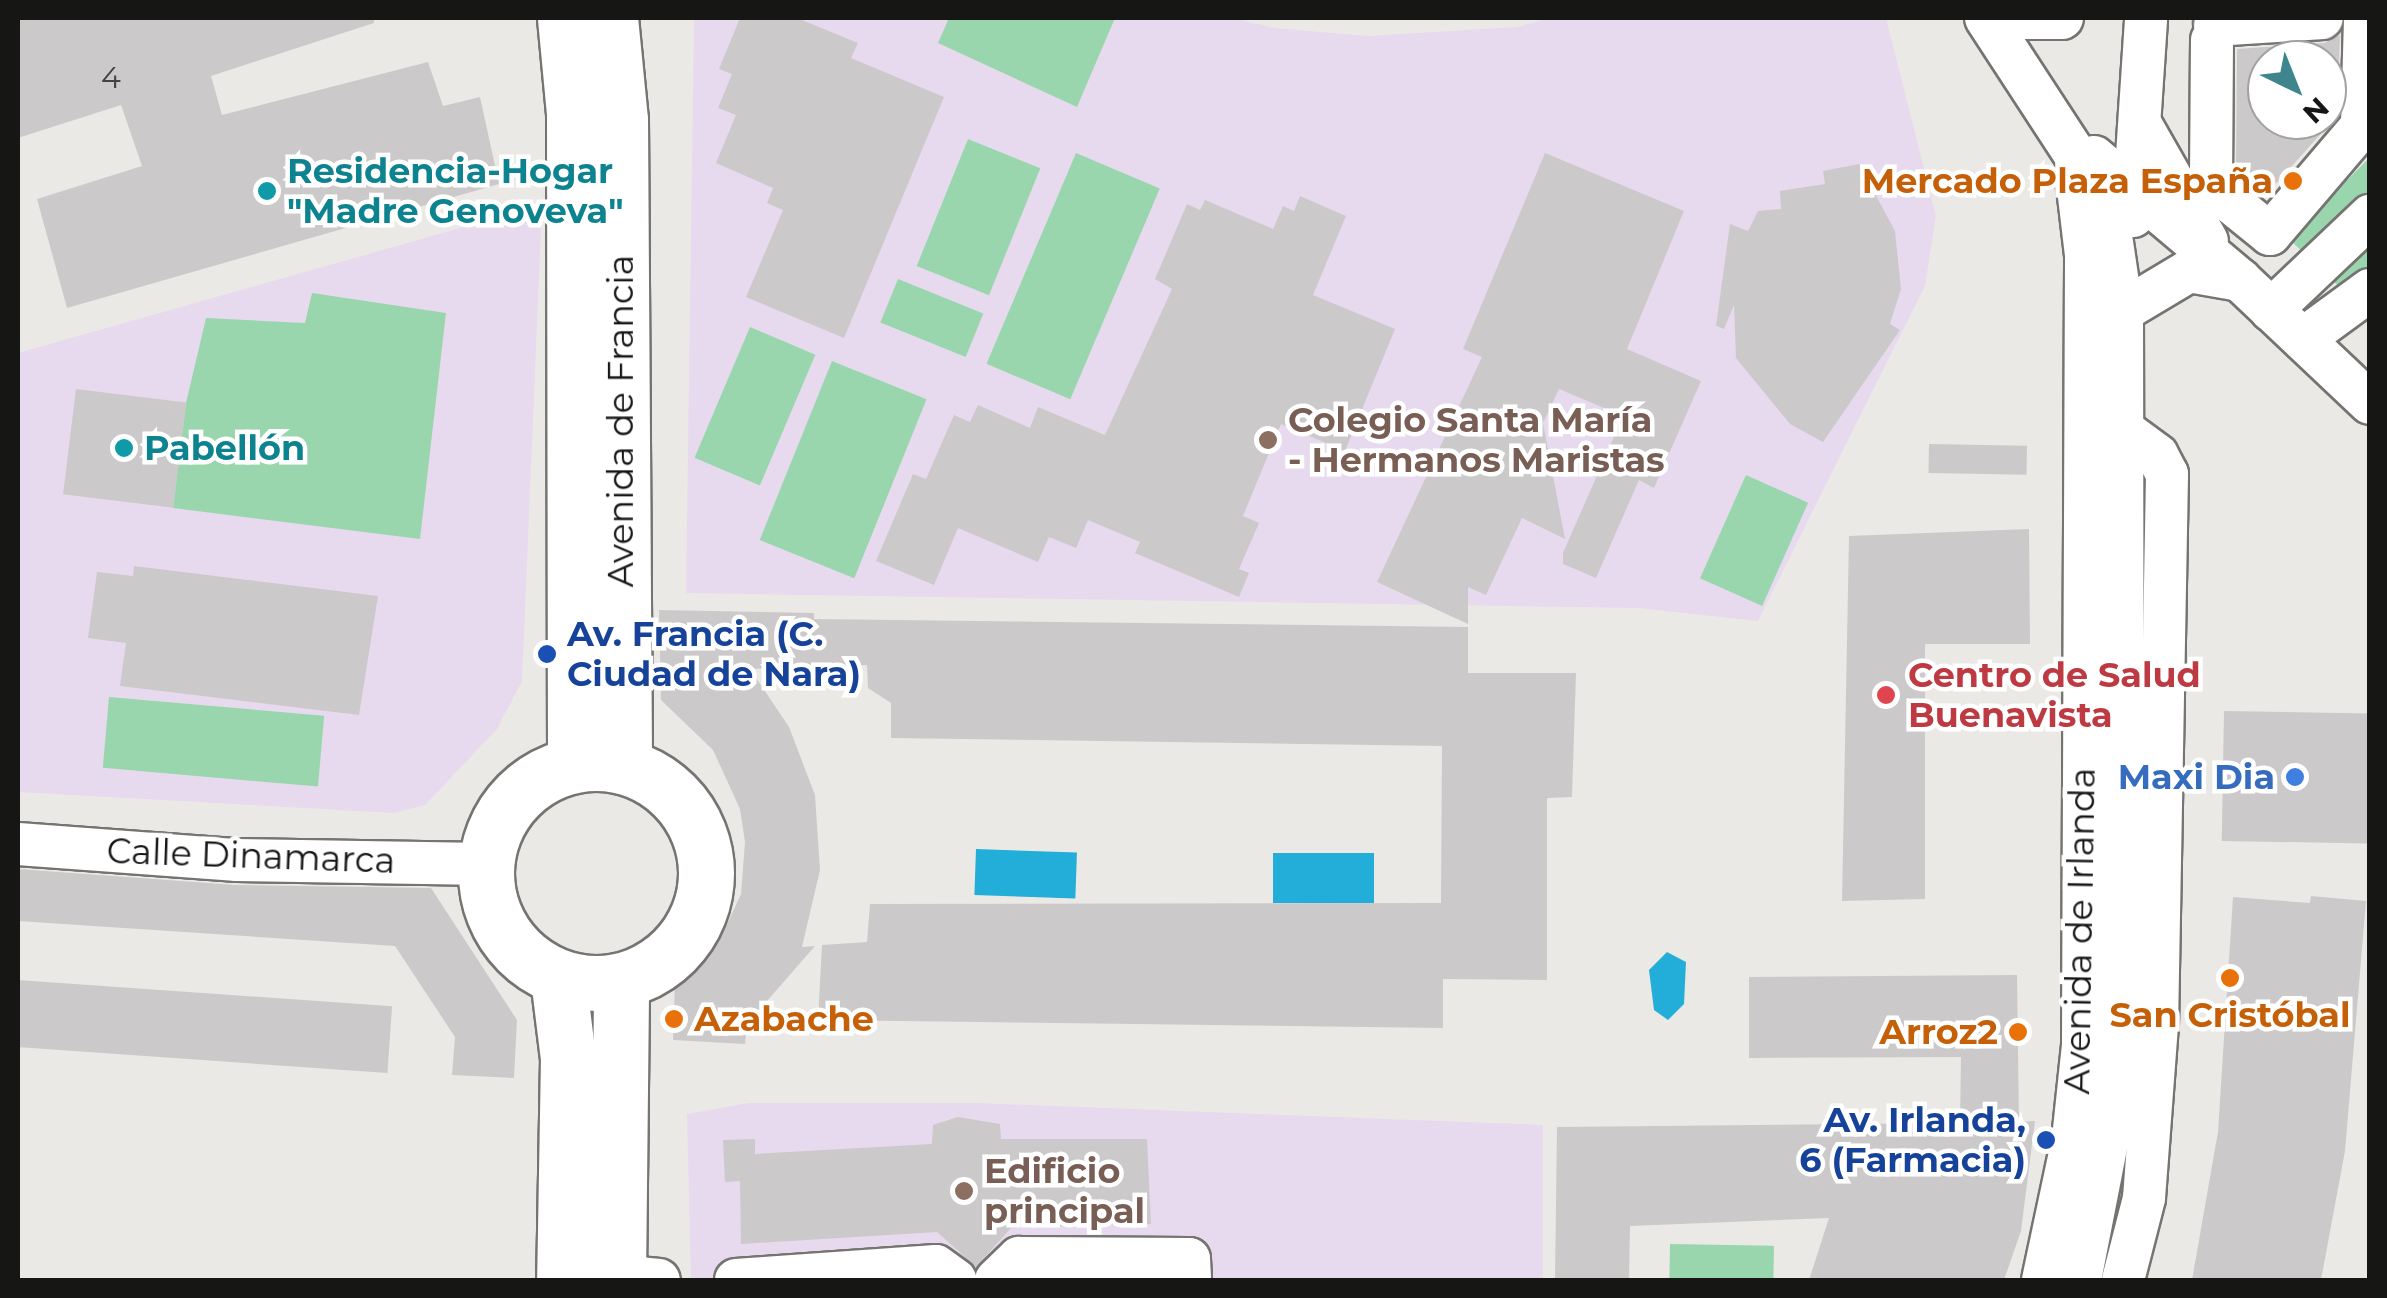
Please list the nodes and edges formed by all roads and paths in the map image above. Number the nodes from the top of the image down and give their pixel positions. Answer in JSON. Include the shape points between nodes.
{"nodes":[{"id":1,"x":565,"y":18,"type":"edge"},
{"id":2,"x":610,"y":18,"type":"edge"},
{"id":3,"x":1986,"y":18,"type":"edge"},
{"id":4,"x":2009,"y":18,"type":"edge"},
{"id":5,"x":2062,"y":18,"type":"edge"},
{"id":6,"x":2146,"y":18,"type":"edge"},
{"id":7,"x":2322,"y":18,"type":"edge"},
{"id":8,"x":2365,"y":18,"type":"edge"},
{"id":9,"x":2055,"y":120,"type":"junction"},
{"id":10,"x":2142,"y":126,"type":"junction"},
{"id":11,"x":2074,"y":159,"type":"junction"},
{"id":12,"x":2135,"y":197,"type":"junction"},
{"id":13,"x":2370,"y":216,"type":"edge"},
{"id":14,"x":2228,"y":270,"type":"junction"},
{"id":15,"x":2370,"y":290,"type":"edge"},
{"id":16,"x":2271,"y":310,"type":"junction"},
{"id":17,"x":2122,"y":311,"type":"junction"},
{"id":18,"x":2303,"y":339,"type":"junction"},
{"id":19,"x":2370,"y":403,"type":"edge"},
{"id":20,"x":599,"y":765,"type":"junction"},
{"id":21,"x":18,"y":844,"type":"edge"},
{"id":22,"x":2144,"y":861,"type":"junction"},
{"id":23,"x":486,"y":864,"type":"junction"},
{"id":24,"x":558,"y":978,"type":"junction"},
{"id":25,"x":621,"y":982,"type":"junction"},
{"id":26,"x":632,"y":1279,"type":"edge"},
{"id":27,"x":564,"y":1280,"type":"edge"},
{"id":28,"x":736,"y":1280,"type":"edge"},
{"id":29,"x":955,"y":1280,"type":"edge"},
{"id":30,"x":996,"y":1280,"type":"edge"},
{"id":31,"x":1190,"y":1280,"type":"edge"},
{"id":32,"x":2043,"y":1280,"type":"edge"},
{"id":33,"x":2080,"y":1280,"type":"edge"},
{"id":34,"x":2122,"y":1280,"type":"edge"}],
"edges":[{"from":1,"to":20,"type":"main road","name":"Avenida de Francia"},
{"from":2,"to":20,"type":"main road","name":"Avenida de Francia","via":[[620,120]]},
{"from":3,"to":9,"type":"street","name":"Avenida de Irlanda"},
{"from":4,"to":5,"type":"street"},
{"from":6,"to":10,"type":"street","name":"Avenida de Irlanda"},
{"from":7,"to":8,"type":"street","via":[[2214,33],[2198,154],[2228,200],[2270,234],[2362,126]]},
{"from":9,"to":11,"type":"street","name":"Avenida de Irlanda"},
{"from":9,"to":12,"type":"street"},
{"from":10,"to":12,"type":"street","name":"Avenida de Irlanda"},
{"from":10,"to":14,"type":"street"},
{"from":11,"to":17,"type":"street","name":"Avenida de Irlanda","via":[[2106,202]]},
{"from":11,"to":32,"type":"street","name":"Avenida de Irlanda","via":[[2086,255],[2083,1045],[2073,1139]]},
{"from":12,"to":14,"type":"street"},
{"from":12,"to":17,"type":"street","name":"Avenida de Irlanda"},
{"from":13,"to":16,"type":"street"},
{"from":14,"to":16,"type":"street"},
{"from":14,"to":17,"type":"street","via":[[2189,271]]},
{"from":15,"to":18,"type":"street"},
{"from":16,"to":18,"type":"street"},
{"from":17,"to":22,"type":"street","name":"Avenida de Irlanda"},
{"from":18,"to":19,"type":"street"},
{"from":20,"to":23,"type":"main road","via":[[524,789],[492,836]]},
{"from":20,"to":25,"type":"main road","via":[[658,780],[685,805],[702,838],[708,874],[702,911],[683,943],[656,968]]},
{"from":21,"to":23,"type":"street","name":"Calle Dinamarca","via":[[236,860]]},
{"from":22,"to":33,"type":"street","name":"Avenida de Irlanda","via":[[2111,1122]]},
{"from":22,"to":34,"type":"street","name":"Avenida de Irlanda","via":[[2144,1198]]},
{"from":23,"to":24,"type":"main road","via":[[496,921],[532,965]]},
{"from":24,"to":25,"type":"main road"},
{"from":24,"to":27,"type":"main road","via":[[568,1058]]},
{"from":25,"to":26,"type":"main road"},
{"from":28,"to":29,"type":"street","via":[[936,1266]]},
{"from":30,"to":31,"type":"street","via":[[1018,1258],[1189,1259]]}]}
